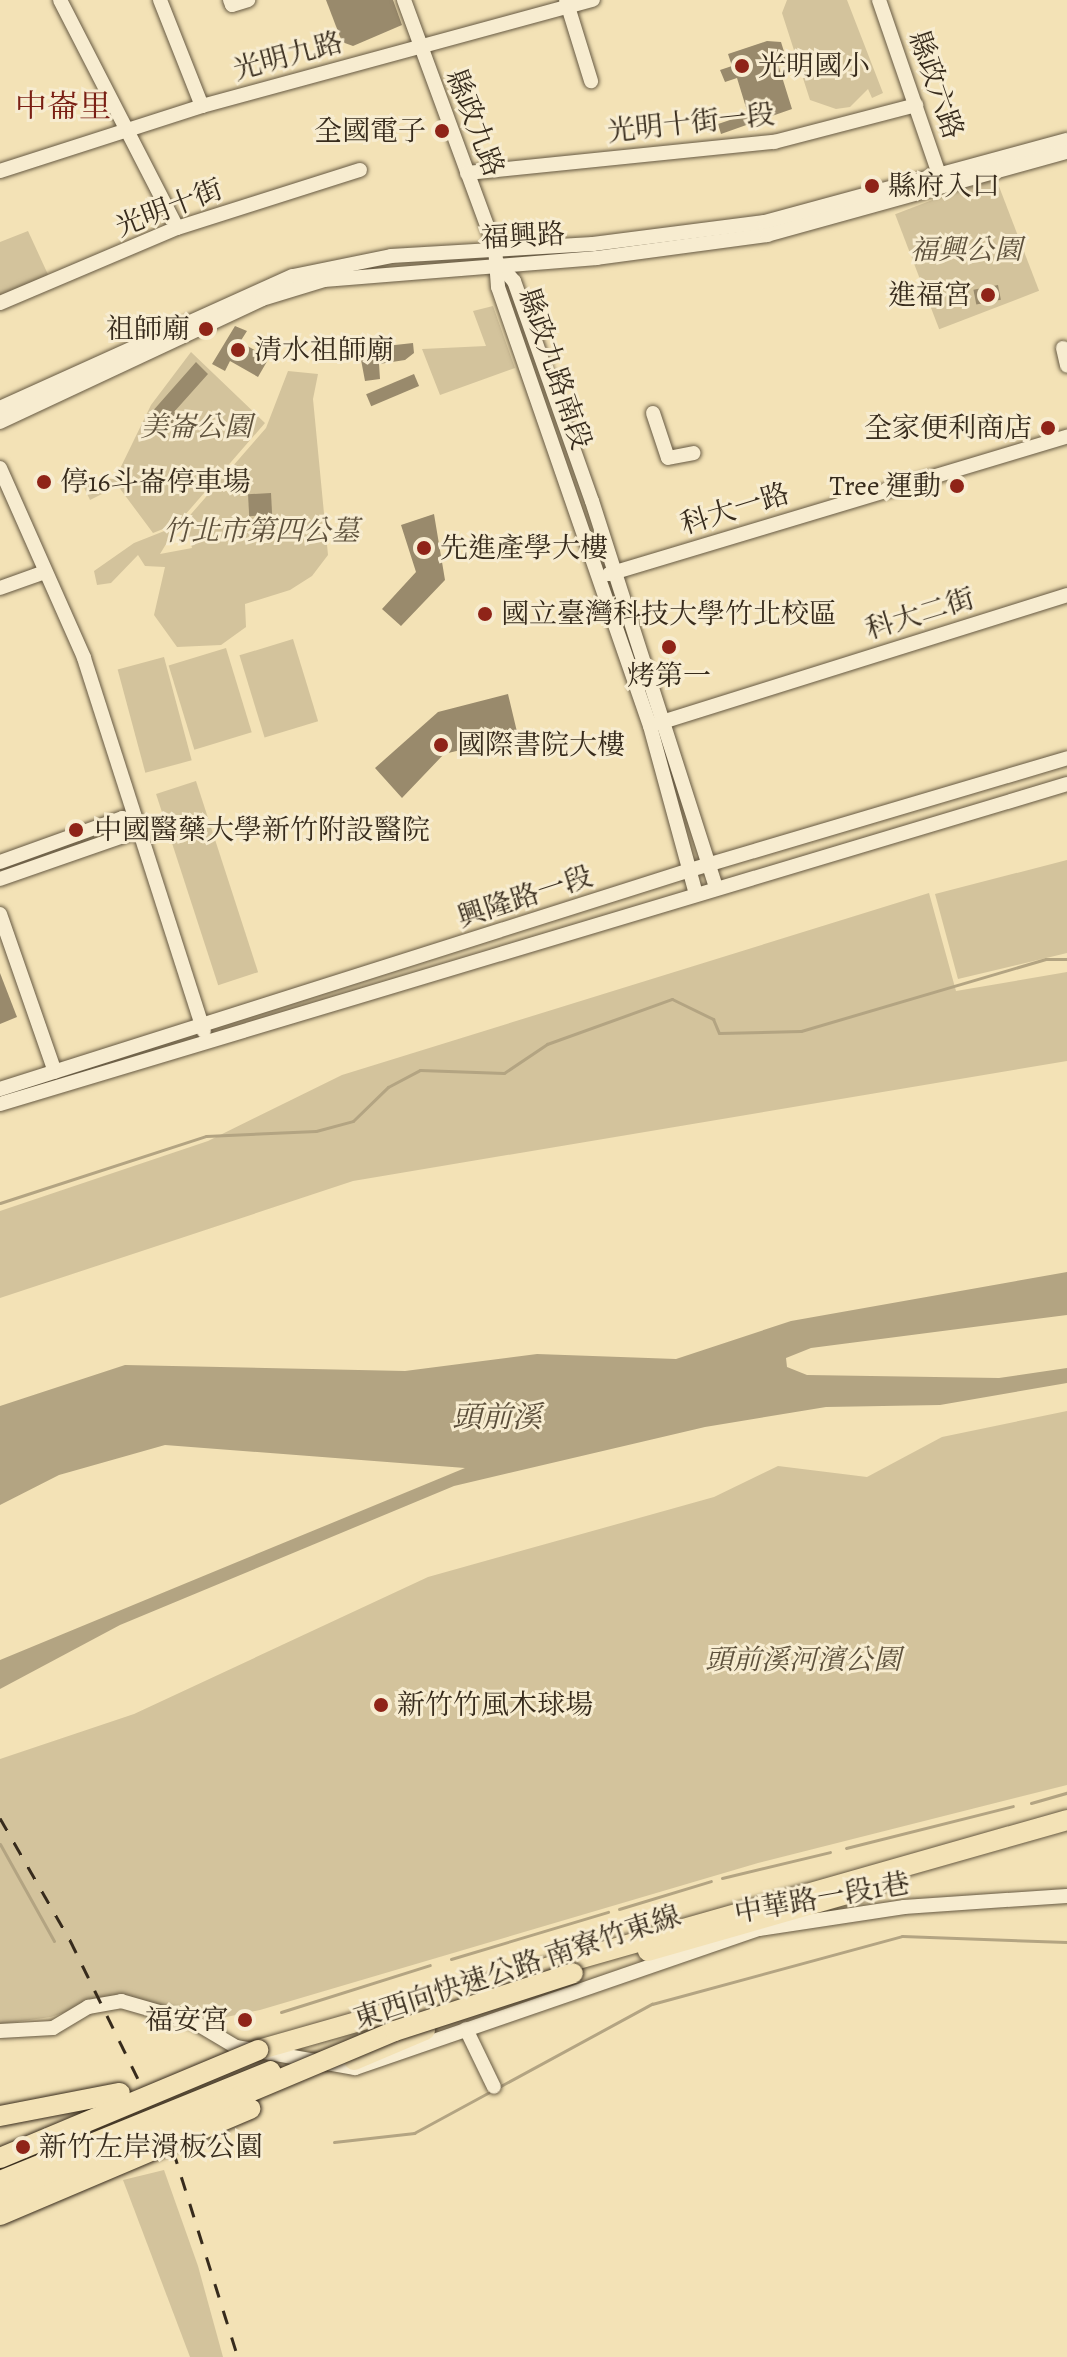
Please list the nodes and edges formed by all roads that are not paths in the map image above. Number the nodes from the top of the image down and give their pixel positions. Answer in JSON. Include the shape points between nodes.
{"nodes":[{"id":1,"x":60,"y":0,"type":"edge"},
{"id":2,"x":160,"y":0,"type":"edge"},
{"id":3,"x":230,"y":0,"type":"edge"},
{"id":4,"x":248,"y":0,"type":"edge"},
{"id":5,"x":404,"y":0,"type":"edge"},
{"id":6,"x":593,"y":0,"type":"edge"},
{"id":7,"x":879,"y":0,"type":"edge"},
{"id":8,"x":567,"y":4,"type":"edge"},
{"id":9,"x":419,"y":50,"type":"junction"},
{"id":10,"x":591,"y":81,"type":"dead end"},
{"id":11,"x":916,"y":105,"type":"junction"},
{"id":12,"x":202,"y":106,"type":"junction"},
{"id":13,"x":125,"y":132,"type":"junction"},
{"id":14,"x":1067,"y":140,"type":"edge"},
{"id":15,"x":1067,"y":152,"type":"edge"},
{"id":16,"x":360,"y":170,"type":"dead end"},
{"id":17,"x":0,"y":171,"type":"edge"},
{"id":18,"x":467,"y":173,"type":"junction"},
{"id":19,"x":942,"y":182,"type":"junction"},
{"id":20,"x":177,"y":228,"type":"junction"},
{"id":21,"x":495,"y":247,"type":"junction"},
{"id":22,"x":499,"y":264,"type":"junction"},
{"id":23,"x":0,"y":303,"type":"edge"},
{"id":24,"x":1063,"y":348,"type":"dead end"},
{"id":25,"x":1067,"y":366,"type":"edge"},
{"id":26,"x":0,"y":408,"type":"edge"},
{"id":27,"x":653,"y":413,"type":"dead end"},
{"id":28,"x":0,"y":422,"type":"edge"},
{"id":29,"x":1067,"y":437,"type":"edge"},
{"id":30,"x":694,"y":453,"type":"dead end"},
{"id":31,"x":0,"y":468,"type":"edge"},
{"id":32,"x":45,"y":572,"type":"junction"},
{"id":33,"x":608,"y":575,"type":"junction"},
{"id":34,"x":0,"y":588,"type":"edge"},
{"id":35,"x":1067,"y":595,"type":"edge"},
{"id":36,"x":667,"y":720,"type":"junction"},
{"id":37,"x":650,"y":726,"type":"junction"},
{"id":38,"x":1067,"y":758,"type":"edge"},
{"id":39,"x":1067,"y":784,"type":"edge"},
{"id":40,"x":139,"y":823,"type":"junction"},
{"id":41,"x":0,"y":862,"type":"edge"},
{"id":42,"x":709,"y":865,"type":"junction"},
{"id":43,"x":690,"y":870,"type":"junction"},
{"id":44,"x":0,"y":879,"type":"edge"},
{"id":45,"x":716,"y":888,"type":"junction"},
{"id":46,"x":696,"y":894,"type":"junction"},
{"id":47,"x":0,"y":914,"type":"edge"},
{"id":48,"x":204,"y":1032,"type":"junction"},
{"id":49,"x":55,"y":1072,"type":"junction"},
{"id":50,"x":0,"y":1089,"type":"edge"},
{"id":51,"x":0,"y":1104,"type":"edge"},
{"id":52,"x":1067,"y":1820,"type":"edge"},
{"id":53,"x":1067,"y":1832,"type":"edge"},
{"id":54,"x":1067,"y":1896,"type":"edge"},
{"id":55,"x":573,"y":1973,"type":"junction"},
{"id":56,"x":453,"y":1998,"type":"junction"},
{"id":57,"x":466,"y":2029,"type":"junction"},
{"id":58,"x":0,"y":2031,"type":"edge"},
{"id":59,"x":258,"y":2050,"type":"junction"},
{"id":60,"x":494,"y":2087,"type":"dead end"},
{"id":61,"x":0,"y":2116,"type":"edge"},
{"id":62,"x":0,"y":2158,"type":"edge"},
{"id":63,"x":0,"y":2181,"type":"edge"},
{"id":64,"x":0,"y":2197,"type":"edge"},
{"id":65,"x":0,"y":2215,"type":"edge"}],
"edges":[{"from":1,"to":13,"type":"street"},
{"from":2,"to":12,"type":"street"},
{"from":3,"to":4,"type":"street","via":[[232,5]]},
{"from":5,"to":9,"type":"street","name":"縣政九路"},
{"from":6,"to":8,"type":"street","name":"光明九路"},
{"from":7,"to":11,"type":"street","name":"縣政六路"},
{"from":8,"to":9,"type":"street","name":"光明九路"},
{"from":8,"to":10,"type":"street"},
{"from":9,"to":12,"type":"street","name":"光明九路"},
{"from":9,"to":18,"type":"street","name":"縣政九路"},
{"from":11,"to":18,"type":"street","name":"光明十街一段","via":[[774,142]]},
{"from":11,"to":19,"type":"street","name":"縣政六路"},
{"from":12,"to":13,"type":"street","name":"光明九路"},
{"from":13,"to":17,"type":"street","name":"光明九路"},
{"from":13,"to":20,"type":"street"},
{"from":14,"to":19,"type":"street","name":"福興路"},
{"from":15,"to":19,"type":"street","name":"福興路"},
{"from":16,"to":20,"type":"street","name":"光明十街"},
{"from":18,"to":21,"type":"street","name":"縣政九路"},
{"from":19,"to":21,"type":"street","name":"福興路","via":[[765,222],[593,244]]},
{"from":19,"to":22,"type":"street","name":"福興路","via":[[767,235]]},
{"from":20,"to":23,"type":"street","name":"光明十街"},
{"from":21,"to":22,"type":"street","name":"縣政九路"},
{"from":21,"to":26,"type":"street","name":"福興路","via":[[391,256],[257,287]]},
{"from":22,"to":28,"type":"street","name":"福興路","via":[[396,270],[297,288]]},
{"from":22,"to":33,"type":"street","name":"縣政九路南段","via":[[498,287]]},
{"from":24,"to":25,"type":"street"},
{"from":27,"to":30,"type":"street","via":[[668,458]]},
{"from":29,"to":33,"type":"street","name":"科大一路"},
{"from":31,"to":32,"type":"street"},
{"from":32,"to":34,"type":"street"},
{"from":32,"to":40,"type":"street","via":[[84,658]]},
{"from":33,"to":36,"type":"street","name":"縣政九路南段"},
{"from":33,"to":37,"type":"street","name":"縣政九路南段"},
{"from":35,"to":36,"type":"street","name":"科大二街"},
{"from":36,"to":37,"type":"street","name":"科大二街"},
{"from":36,"to":42,"type":"street","name":"縣政九路南段"},
{"from":37,"to":43,"type":"street","name":"縣政九路南段"},
{"from":38,"to":42,"type":"street","name":"興隆路一段"},
{"from":39,"to":45,"type":"street","name":"興隆路一段"},
{"from":40,"to":41,"type":"street","via":[[122,818]]},
{"from":40,"to":44,"type":"street","via":[[129,834]]},
{"from":40,"to":48,"type":"street"},
{"from":42,"to":43,"type":"street","name":"興隆路一段"},
{"from":42,"to":45,"type":"street","name":"縣政九路南段"},
{"from":43,"to":46,"type":"street","name":"縣政九路南段"},
{"from":43,"to":48,"type":"street","name":"興隆路一段"},
{"from":45,"to":46,"type":"street","name":"興隆路一段"},
{"from":46,"to":48,"type":"street","name":"興隆路一段"},
{"from":47,"to":49,"type":"street"},
{"from":48,"to":49,"type":"street","name":"興隆路一段"},
{"from":48,"to":51,"type":"street","name":"興隆路一段"},
{"from":49,"to":50,"type":"street","name":"興隆路一段"},
{"from":52,"to":56,"type":"highway","name":"東西向快速公路 南寮竹東線","via":[[755,1904]]},
{"from":53,"to":55,"type":"highway","name":"東西向快速公路 南寮竹東線"},
{"from":54,"to":57,"type":"street","name":"中華路一段1巷","via":[[904,1907],[759,1929]]},
{"from":55,"to":64,"type":"highway","name":"東西向快速公路 南寮竹東線","bridge":true,"via":[[395,2031]]},
{"from":55,"to":65,"type":"highway","bridge":true,"via":[[397,2041]]},
{"from":56,"to":59,"type":"highway"},
{"from":56,"to":63,"type":"highway","name":"東西向快速公路 南寮竹東線","bridge":true},
{"from":57,"to":58,"type":"street","name":"中華路一段1巷","via":[[355,2068],[236,2047],[194,2022],[121,2001],[88,2007],[53,2028]]},
{"from":57,"to":60,"type":"street"},
{"from":59,"to":61,"type":"highway","bridge":true,"via":[[102,2099]]},
{"from":59,"to":62,"type":"highway","bridge":true}]}
